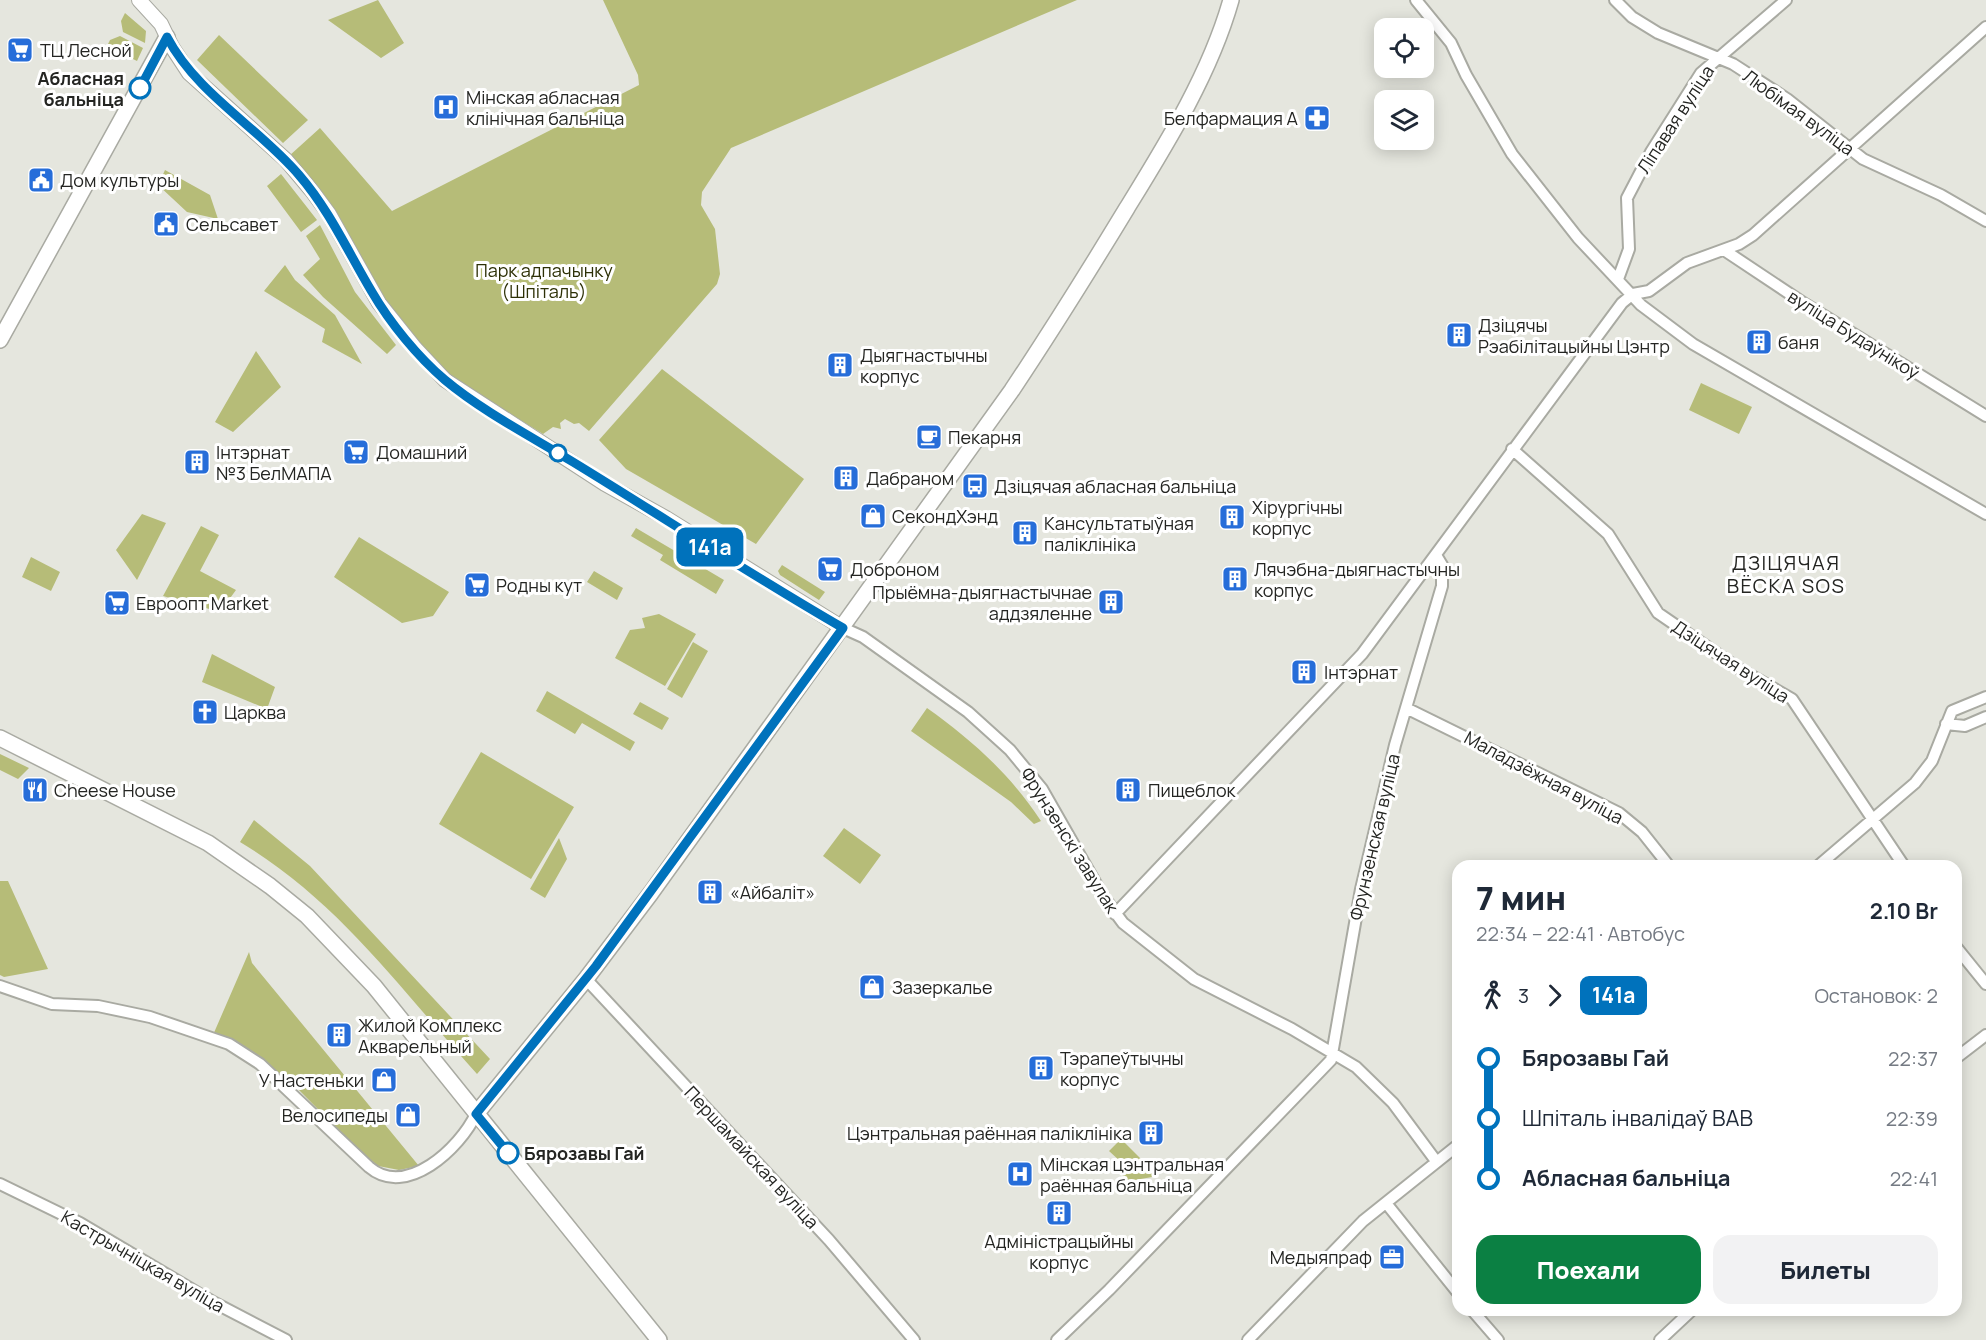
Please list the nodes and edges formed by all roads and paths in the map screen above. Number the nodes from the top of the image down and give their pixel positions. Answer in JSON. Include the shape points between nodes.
{"nodes":[{"id":1,"x":139,"y":0,"type":"edge"},
{"id":2,"x":1232,"y":0,"type":"edge"},
{"id":3,"x":1615,"y":0,"type":"edge"},
{"id":4,"x":1786,"y":0,"type":"edge"},
{"id":5,"x":1419,"y":1,"type":"edge"},
{"id":6,"x":1986,"y":27,"type":"edge"},
{"id":7,"x":167,"y":37,"type":"junction"},
{"id":8,"x":1717,"y":57,"type":"junction"},
{"id":9,"x":1851,"y":148,"type":"junction"},
{"id":10,"x":1986,"y":221,"type":"edge"},
{"id":11,"x":1724,"y":250,"type":"junction"},
{"id":12,"x":1618,"y":279,"type":"junction"},
{"id":13,"x":1633,"y":294,"type":"junction"},
{"id":14,"x":6,"y":316,"type":"edge"},
{"id":15,"x":0,"y":340,"type":"edge"},
{"id":16,"x":1986,"y":416,"type":"edge"},
{"id":17,"x":1512,"y":449,"type":"junction"},
{"id":18,"x":1986,"y":514,"type":"edge"},
{"id":19,"x":1436,"y":555,"type":"junction"},
{"id":20,"x":843,"y":628,"type":"junction"},
{"id":21,"x":1986,"y":697,"type":"edge"},
{"id":22,"x":1406,"y":708,"type":"junction"},
{"id":23,"x":1986,"y":717,"type":"edge"},
{"id":24,"x":1946,"y":724,"type":"junction"},
{"id":25,"x":0,"y":738,"type":"edge"},
{"id":26,"x":1872,"y":820,"type":"junction"},
{"id":27,"x":1664,"y":860,"type":"edge"},
{"id":28,"x":1825,"y":860,"type":"edge"},
{"id":29,"x":1900,"y":860,"type":"edge"},
{"id":30,"x":1115,"y":914,"type":"junction"},
{"id":31,"x":1962,"y":954,"type":"edge"},
{"id":32,"x":586,"y":979,"type":"junction"},
{"id":33,"x":1986,"y":984,"type":"edge"},
{"id":34,"x":0,"y":986,"type":"edge"},
{"id":35,"x":1986,"y":1035,"type":"edge"},
{"id":36,"x":1962,"y":1053,"type":"edge"},
{"id":37,"x":1333,"y":1054,"type":"junction"},
{"id":38,"x":476,"y":1114,"type":"junction"},
{"id":39,"x":1452,"y":1149,"type":"edge"},
{"id":40,"x":1436,"y":1161,"type":"junction"},
{"id":41,"x":0,"y":1184,"type":"edge"},
{"id":42,"x":1386,"y":1203,"type":"junction"},
{"id":43,"x":1452,"y":1286,"type":"edge"},
{"id":44,"x":1477,"y":1316,"type":"edge"},
{"id":45,"x":1686,"y":1316,"type":"edge"},
{"id":46,"x":286,"y":1340,"type":"edge"},
{"id":47,"x":659,"y":1340,"type":"edge"},
{"id":48,"x":914,"y":1340,"type":"edge"},
{"id":49,"x":1057,"y":1340,"type":"edge"},
{"id":50,"x":1248,"y":1340,"type":"edge"},
{"id":51,"x":1498,"y":1340,"type":"edge"},
{"id":52,"x":1660,"y":1340,"type":"edge"}],
"edges":[{"from":1,"to":7,"type":"street","via":[[161,24]]},
{"from":2,"to":20,"type":"main road","via":[[1181,115],[1058,322]]},
{"from":3,"to":8,"type":"street","name":"Любімая вуліца","via":[[1632,17],[1658,33]]},
{"from":4,"to":8,"type":"street","name":"Ліпавая вуліца"},
{"from":5,"to":12,"type":"street","via":[[1451,43],[1512,154],[1550,206]]},
{"from":6,"to":9,"type":"street"},
{"from":7,"to":14,"type":"main road"},
{"from":7,"to":20,"type":"street","via":[[189,73],[289,164],[312,191],[379,303],[445,380],[605,484]]},
{"from":8,"to":9,"type":"street","name":"Любімая вуліца","via":[[1787,99]]},
{"from":8,"to":12,"type":"street","name":"Ліпавая вуліца","via":[[1701,73],[1627,198],[1629,249]]},
{"from":9,"to":10,"type":"street","name":"Любімая вуліца","via":[[1863,159]]},
{"from":9,"to":11,"type":"street","via":[[1753,235]]},
{"from":11,"to":13,"type":"street","via":[[1687,263],[1649,291]]},
{"from":11,"to":16,"type":"street","name":"вуліца Будаўнікоў"},
{"from":12,"to":13,"type":"street"},
{"from":13,"to":17,"type":"street","via":[[1615,312]]},
{"from":13,"to":18,"type":"street","via":[[1659,320],[1693,344]]},
{"from":14,"to":15,"type":"main road"},
{"from":17,"to":19,"type":"street"},
{"from":17,"to":26,"type":"street","name":"Дзіцячая вуліца","via":[[1608,534],[1658,613],[1762,684],[1792,699]]},
{"from":19,"to":22,"type":"street","name":"Фрунзенская вуліца","via":[[1442,565],[1442,586]]},
{"from":19,"to":30,"type":"street","via":[[1362,654]]},
{"from":20,"to":30,"type":"street","name":"Фрунзенскі завулак","via":[[968,712],[1010,750],[1042,789]]},
{"from":20,"to":32,"type":"main road"},
{"from":21,"to":24,"type":"street","via":[[1952,711]]},
{"from":22,"to":27,"type":"street","name":"Маладзёжная вуліца","via":[[1619,813],[1642,832]]},
{"from":22,"to":37,"type":"street","name":"Фрунзенская вуліца","via":[[1357,910]]},
{"from":23,"to":24,"type":"street","via":[[1965,726]]},
{"from":24,"to":26,"type":"street","via":[[1926,771]]},
{"from":25,"to":38,"type":"main road","via":[[208,843],[270,886],[357,966]]},
{"from":26,"to":28,"type":"street"},
{"from":26,"to":29,"type":"street","name":"Дзіцячая вуліца"},
{"from":30,"to":37,"type":"street","name":"Фрунзенскі завулак","via":[[1194,979]]},
{"from":31,"to":33,"type":"street"},
{"from":32,"to":38,"type":"main road"},
{"from":32,"to":48,"type":"street","name":"Першамайская вуліца","via":[[829,1240]]},
{"from":34,"to":38,"type":"street","via":[[52,1004],[98,1006],[150,1017],[229,1044],[260,1064],[384,1177],[401,1178],[416,1173],[467,1134]]},
{"from":35,"to":36,"type":"street"},
{"from":37,"to":40,"type":"street","name":"Фрунзенскі завулак","via":[[1356,1067],[1393,1103]]},
{"from":37,"to":49,"type":"street","name":"Фрунзенская вуліца","via":[[1305,1090]]},
{"from":38,"to":47,"type":"main road"},
{"from":39,"to":40,"type":"street"},
{"from":40,"to":42,"type":"street"},
{"from":41,"to":46,"type":"street","name":"Кастрычніцкая вуліца","via":[[80,1223],[213,1302]]},
{"from":42,"to":43,"type":"street"},
{"from":42,"to":50,"type":"street","via":[[1337,1245]]},
{"from":44,"to":51,"type":"street"},
{"from":45,"to":52,"type":"street"}]}
